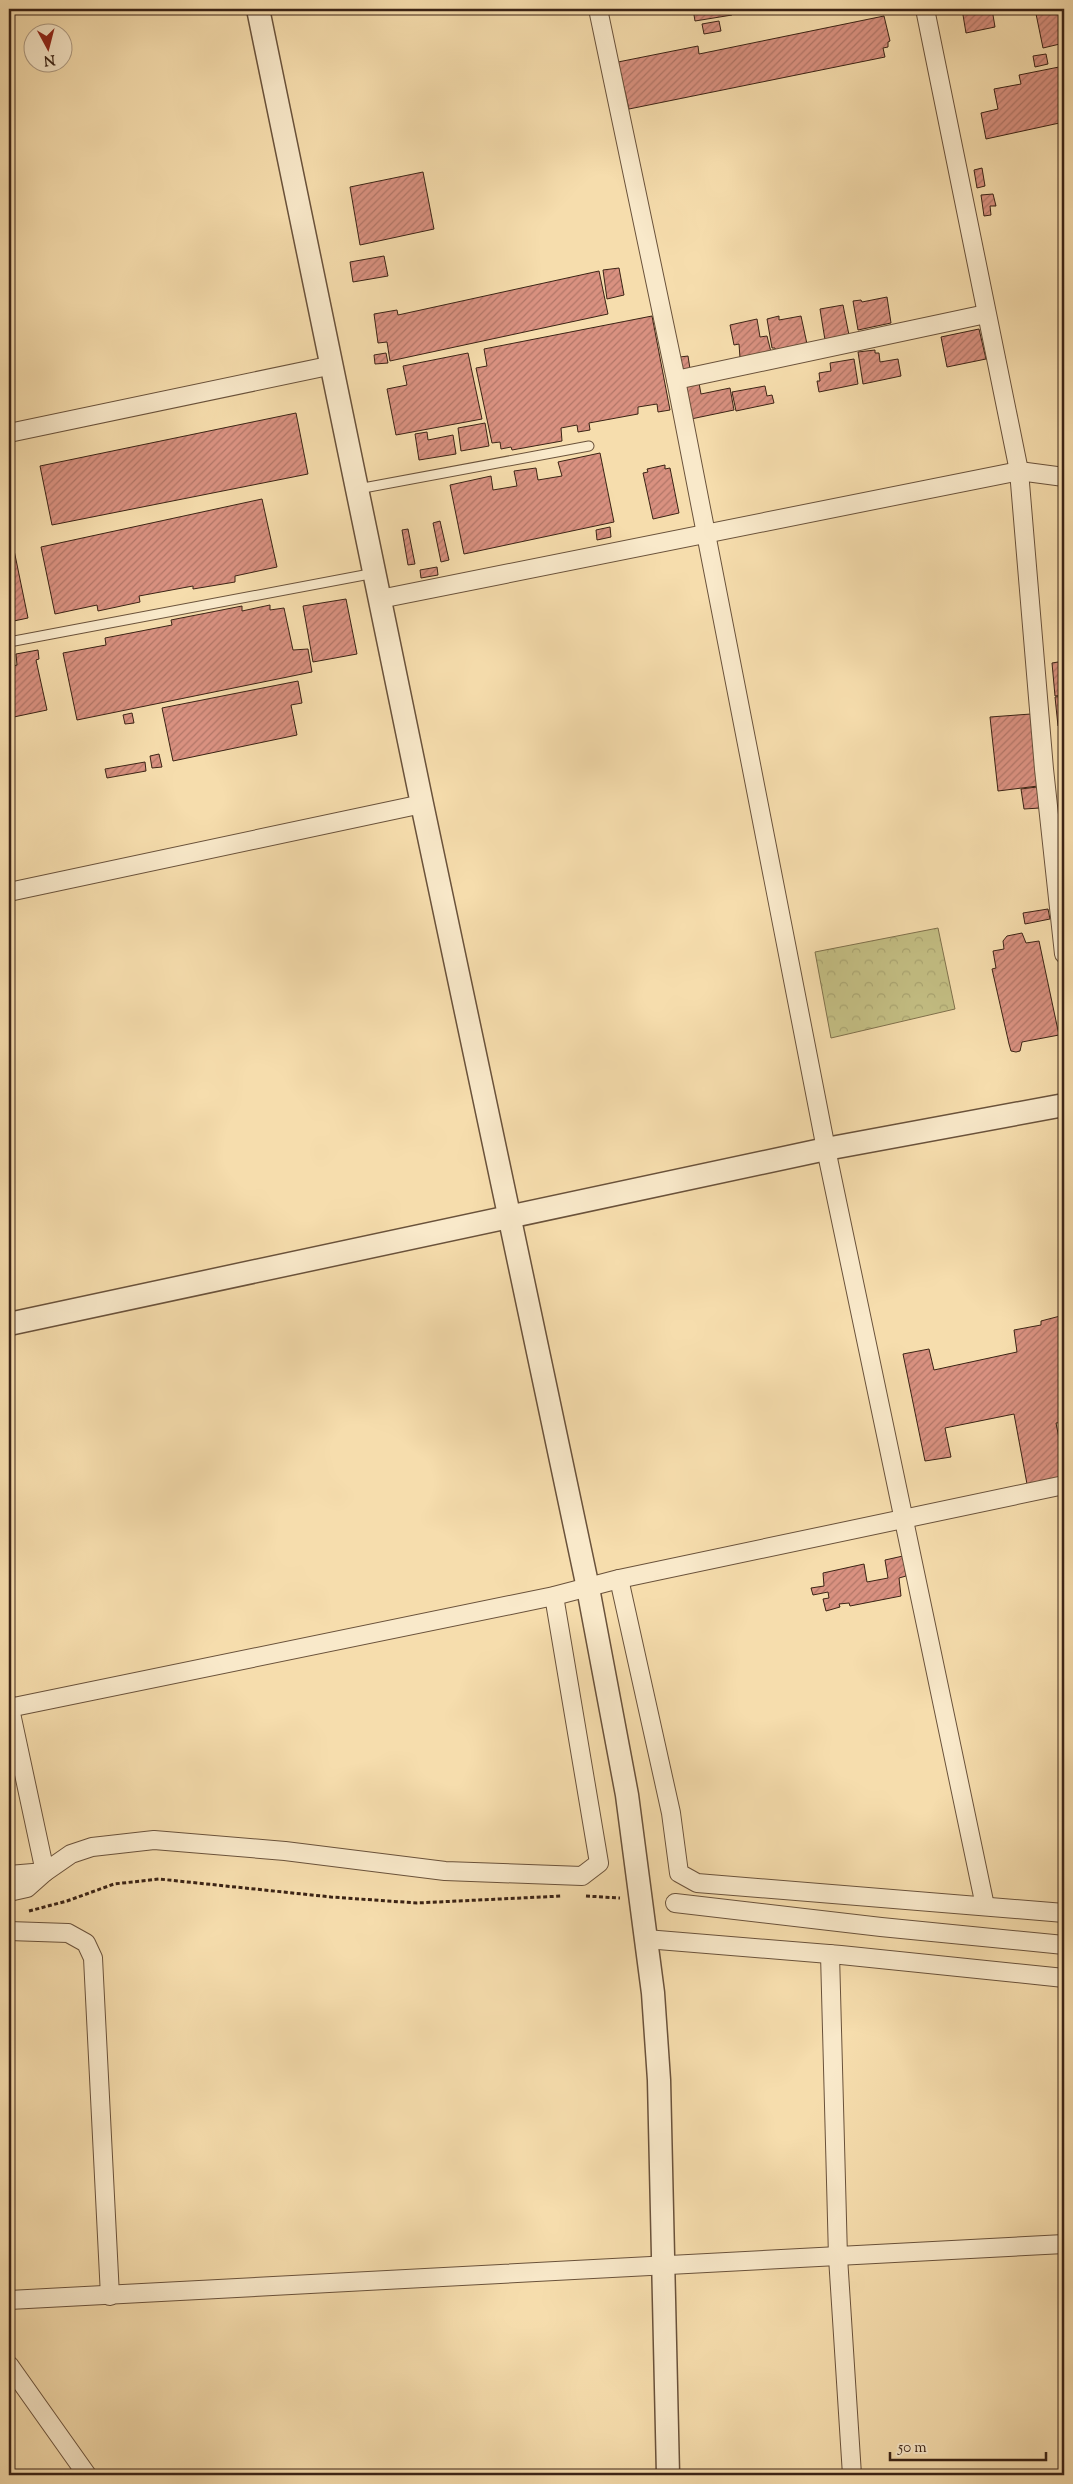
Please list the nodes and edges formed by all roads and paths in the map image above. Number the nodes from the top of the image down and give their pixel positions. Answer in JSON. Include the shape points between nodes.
{"nodes":[{"id":1,"x":258,"y":9,"type":"edge"},
{"id":2,"x":598,"y":9,"type":"edge"},
{"id":3,"x":925,"y":9,"type":"edge"},
{"id":4,"x":986,"y":314,"type":"junction"},
{"id":5,"x":333,"y":365,"type":"junction"},
{"id":6,"x":676,"y":380,"type":"junction"},
{"id":7,"x":9,"y":434,"type":"edge"},
{"id":8,"x":589,"y":446,"type":"dead end"},
{"id":9,"x":1019,"y":471,"type":"junction"},
{"id":10,"x":1064,"y":477,"type":"edge"},
{"id":11,"x":358,"y":489,"type":"junction"},
{"id":12,"x":705,"y":535,"type":"junction"},
{"id":13,"x":375,"y":573,"type":"junction"},
{"id":14,"x":380,"y":599,"type":"junction"},
{"id":15,"x":9,"y":642,"type":"edge"},
{"id":16,"x":422,"y":804,"type":"junction"},
{"id":17,"x":9,"y":892,"type":"edge"},
{"id":18,"x":1064,"y":954,"type":"edge"},
{"id":19,"x":1064,"y":1105,"type":"edge"},
{"id":20,"x":826,"y":1149,"type":"junction"},
{"id":21,"x":509,"y":1216,"type":"junction"},
{"id":22,"x":9,"y":1324,"type":"edge"},
{"id":23,"x":1064,"y":1486,"type":"edge"},
{"id":24,"x":904,"y":1520,"type":"junction"},
{"id":25,"x":619,"y":1579,"type":"junction"},
{"id":26,"x":588,"y":1588,"type":"junction"},
{"id":27,"x":554,"y":1596,"type":"junction"},
{"id":28,"x":9,"y":1707,"type":"edge"},
{"id":29,"x":45,"y":1872,"type":"junction"},
{"id":30,"x":9,"y":1875,"type":"edge"},
{"id":31,"x":9,"y":1892,"type":"edge"},
{"id":32,"x":582,"y":1895,"type":"dead end"},
{"id":33,"x":563,"y":1896,"type":"dead end"},
{"id":34,"x":642,"y":1900,"type":"junction"},
{"id":35,"x":675,"y":1903,"type":"dead end"},
{"id":36,"x":985,"y":1906,"type":"junction"},
{"id":37,"x":24,"y":1912,"type":"dead end"},
{"id":38,"x":1064,"y":1913,"type":"edge"},
{"id":39,"x":9,"y":1931,"type":"edge"},
{"id":40,"x":646,"y":1939,"type":"junction"},
{"id":41,"x":1064,"y":1945,"type":"edge"},
{"id":42,"x":830,"y":1954,"type":"junction"},
{"id":43,"x":1064,"y":1978,"type":"edge"},
{"id":44,"x":1064,"y":2244,"type":"edge"},
{"id":45,"x":838,"y":2257,"type":"junction"},
{"id":46,"x":664,"y":2264,"type":"junction"},
{"id":47,"x":110,"y":2296,"type":"junction"},
{"id":48,"x":9,"y":2300,"type":"edge"},
{"id":49,"x":9,"y":2365,"type":"edge"},
{"id":50,"x":87,"y":2475,"type":"edge"},
{"id":51,"x":668,"y":2475,"type":"edge"},
{"id":52,"x":852,"y":2475,"type":"edge"}],
"edges":[{"from":1,"to":5,"type":"street"},
{"from":2,"to":6,"type":"street"},
{"from":3,"to":4,"type":"street"},
{"from":4,"to":6,"type":"street"},
{"from":4,"to":9,"type":"street"},
{"from":5,"to":7,"type":"street"},
{"from":5,"to":11,"type":"street"},
{"from":6,"to":12,"type":"street"},
{"from":8,"to":11,"type":"lane"},
{"from":9,"to":10,"type":"street"},
{"from":9,"to":12,"type":"street"},
{"from":9,"to":18,"type":"street","via":[[1044,769]]},
{"from":11,"to":13,"type":"street"},
{"from":12,"to":14,"type":"street"},
{"from":12,"to":20,"type":"street"},
{"from":13,"to":14,"type":"street"},
{"from":13,"to":15,"type":"lane"},
{"from":14,"to":16,"type":"street"},
{"from":16,"to":17,"type":"street"},
{"from":16,"to":21,"type":"street"},
{"from":19,"to":20,"type":"street"},
{"from":20,"to":21,"type":"street"},
{"from":20,"to":24,"type":"street"},
{"from":21,"to":22,"type":"street"},
{"from":21,"to":26,"type":"street"},
{"from":23,"to":24,"type":"street"},
{"from":24,"to":25,"type":"street"},
{"from":24,"to":36,"type":"street"},
{"from":25,"to":26,"type":"street"},
{"from":25,"to":36,"type":"street","via":[[671,1812],[680,1873],[698,1883]]},
{"from":26,"to":27,"type":"street"},
{"from":26,"to":34,"type":"street","via":[[627,1795]]},
{"from":27,"to":28,"type":"street"},
{"from":27,"to":29,"type":"street","via":[[598,1863],[582,1876],[445,1871],[285,1851],[154,1840],[92,1847],[71,1854]]},
{"from":28,"to":29,"type":"street"},
{"from":29,"to":30,"type":"street"},
{"from":29,"to":31,"type":"street","via":[[27,1888]]},
{"from":32,"to":34,"type":"path"},
{"from":33,"to":37,"type":"path","via":[[417,1903],[159,1879],[114,1884]]},
{"from":34,"to":40,"type":"street"},
{"from":35,"to":41,"type":"street"},
{"from":36,"to":38,"type":"street"},
{"from":39,"to":47,"type":"street","via":[[68,1933],[86,1943],[93,1958]]},
{"from":40,"to":42,"type":"street"},
{"from":40,"to":46,"type":"street","via":[[659,2080]]},
{"from":42,"to":43,"type":"street"},
{"from":42,"to":45,"type":"street"},
{"from":44,"to":45,"type":"street"},
{"from":45,"to":46,"type":"street"},
{"from":45,"to":52,"type":"street"},
{"from":46,"to":47,"type":"street"},
{"from":46,"to":51,"type":"street"},
{"from":47,"to":48,"type":"street"},
{"from":49,"to":50,"type":"street"}]}
